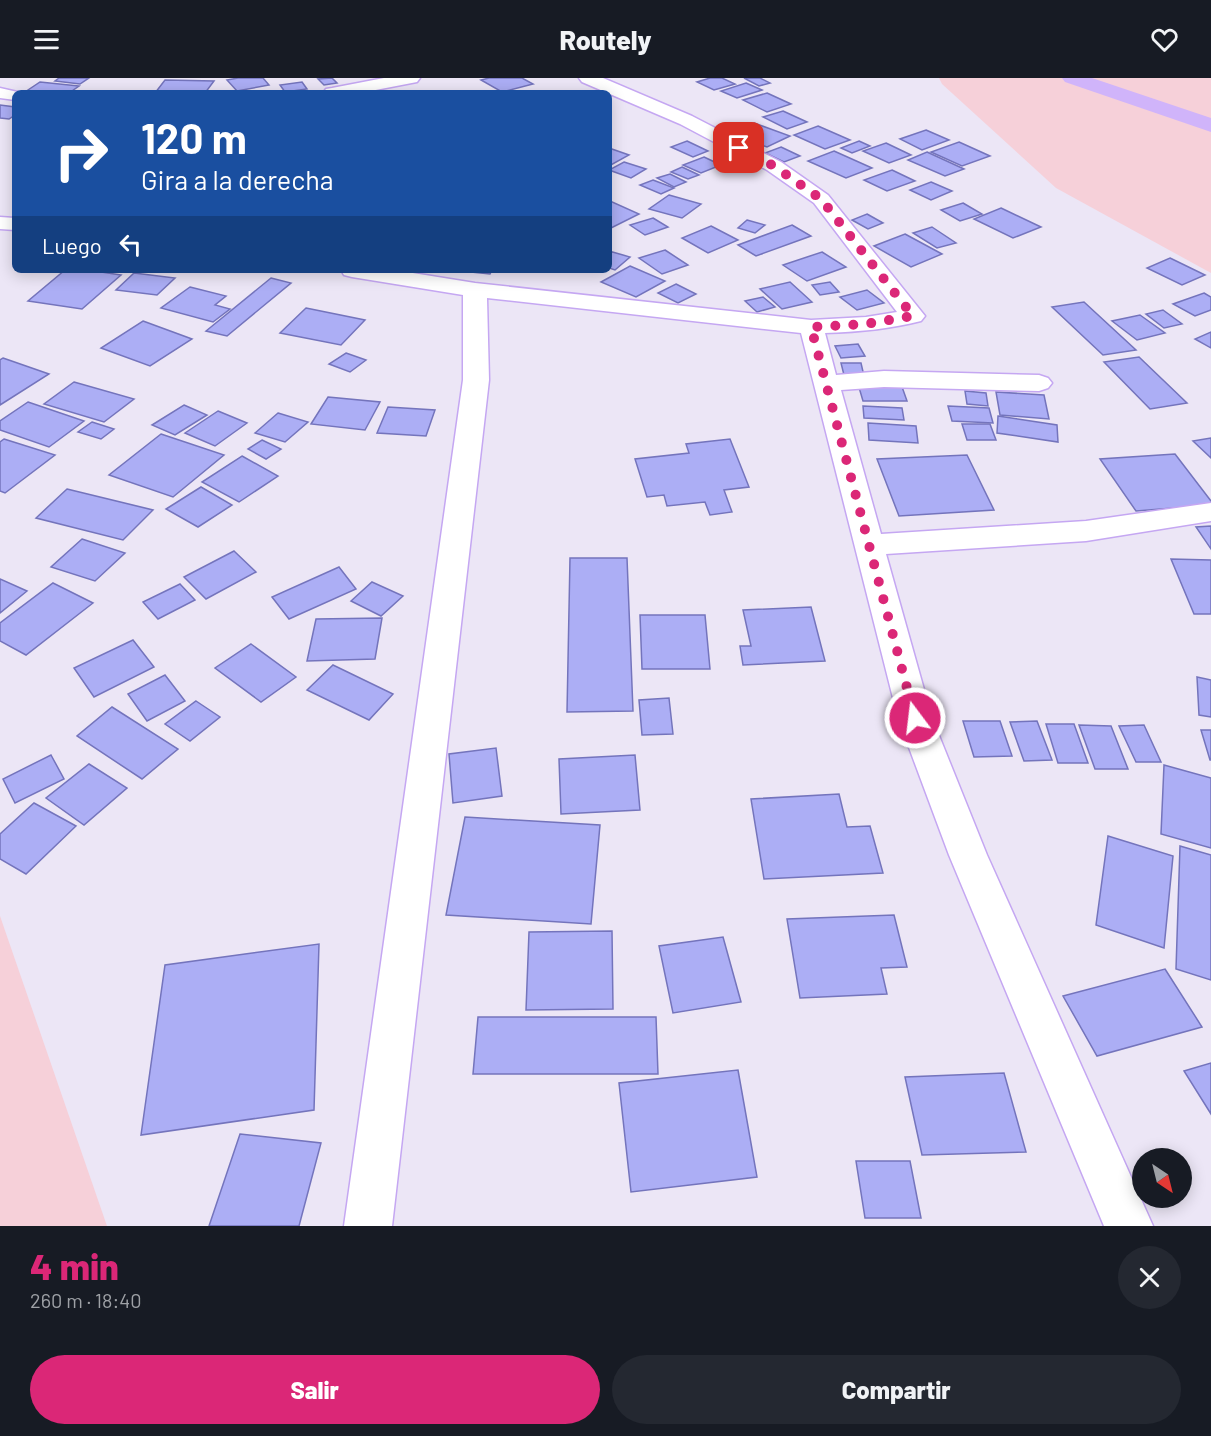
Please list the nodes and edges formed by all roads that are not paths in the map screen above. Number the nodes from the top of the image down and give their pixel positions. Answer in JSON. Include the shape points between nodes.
{"nodes":[{"id":1,"x":411,"y":78,"type":"edge"},
{"id":2,"x":588,"y":78,"type":"edge"},
{"id":3,"x":349,"y":90,"type":"edge"},
{"id":4,"x":370,"y":273,"type":"edge"},
{"id":5,"x":475,"y":290,"type":"junction"},
{"id":6,"x":811,"y":327,"type":"junction"},
{"id":7,"x":826,"y":383,"type":"junction"},
{"id":8,"x":1038,"y":383,"type":"dead end"},
{"id":9,"x":1211,"y":512,"type":"edge"},
{"id":10,"x":869,"y":545,"type":"junction"},
{"id":11,"x":369,"y":1226,"type":"edge"},
{"id":12,"x":1129,"y":1226,"type":"edge"}],
"edges":[{"from":1,"to":3,"type":"street"},
{"from":2,"to":6,"type":"street","via":[[686,120],[774,166],[821,199],[913,316]]},
{"from":4,"to":5,"type":"street"},
{"from":5,"to":6,"type":"street"},
{"from":5,"to":11,"type":"street","via":[[476,380]]},
{"from":6,"to":7,"type":"street"},
{"from":7,"to":8,"type":"street","via":[[884,379]]},
{"from":7,"to":10,"type":"street"},
{"from":9,"to":10,"type":"street","via":[[1086,531]]},
{"from":10,"to":12,"type":"street","via":[[915,718],[968,855]]}]}
